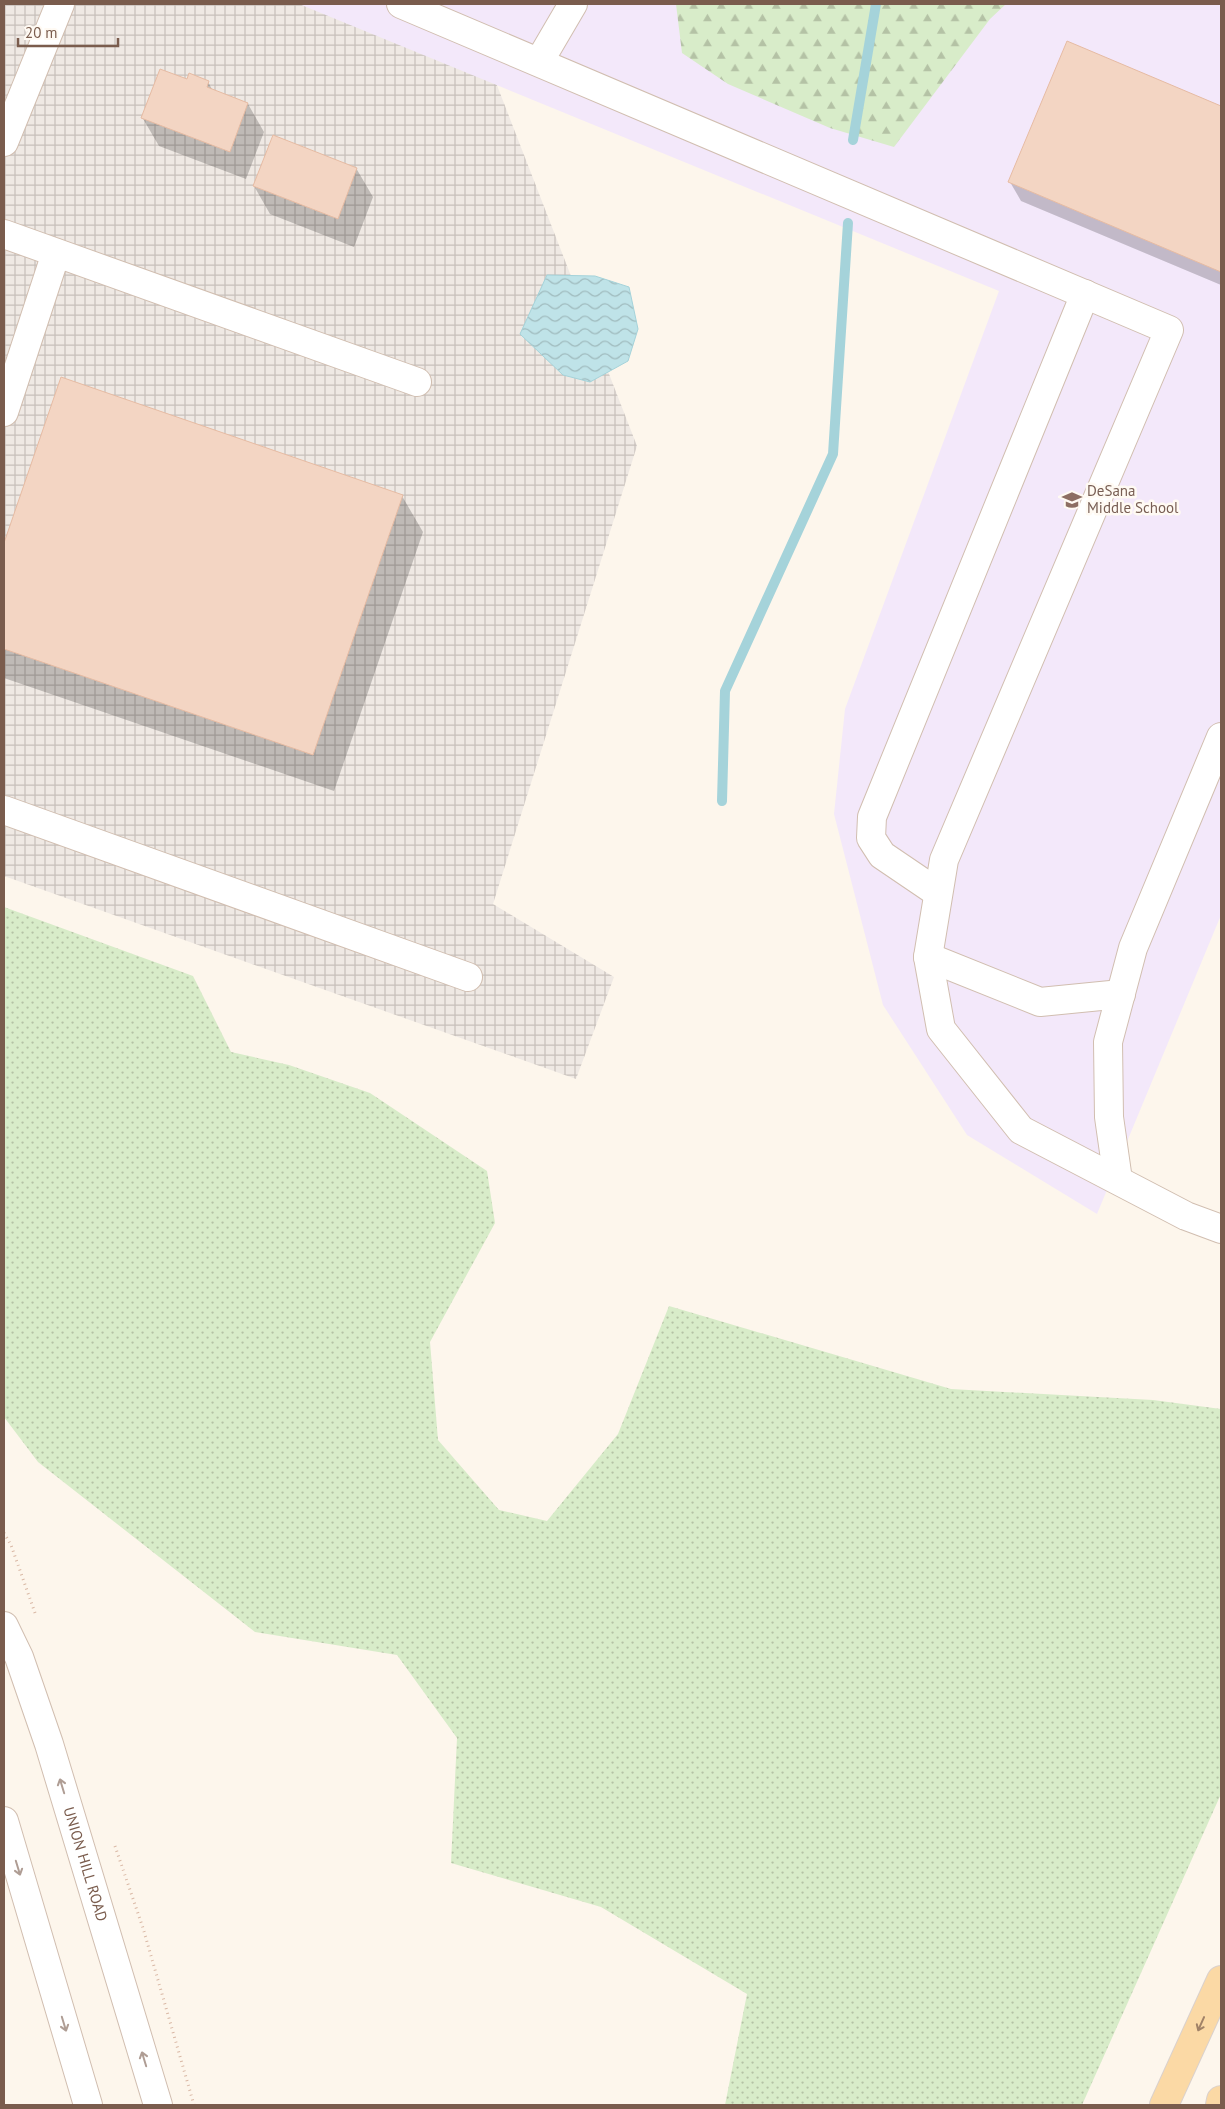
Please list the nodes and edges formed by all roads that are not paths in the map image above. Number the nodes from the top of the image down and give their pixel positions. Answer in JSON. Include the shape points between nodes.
{"nodes":[{"id":1,"x":60,"y":4,"type":"edge"},
{"id":2,"x":401,"y":4,"type":"edge"},
{"id":3,"x":573,"y":4,"type":"edge"},
{"id":4,"x":539,"y":62,"type":"junction"},
{"id":5,"x":4,"y":142,"type":"edge"},
{"id":6,"x":4,"y":234,"type":"edge"},
{"id":7,"x":56,"y":253,"type":"junction"},
{"id":8,"x":1085,"y":294,"type":"junction"},
{"id":9,"x":418,"y":382,"type":"dead end"},
{"id":10,"x":4,"y":412,"type":"edge"},
{"id":11,"x":1221,"y":737,"type":"edge"},
{"id":12,"x":4,"y":810,"type":"edge"},
{"id":13,"x":938,"y":892,"type":"junction"},
{"id":14,"x":928,"y":957,"type":"junction"},
{"id":15,"x":468,"y":977,"type":"dead end"},
{"id":16,"x":1121,"y":994,"type":"junction"},
{"id":17,"x":1118,"y":1180,"type":"junction"},
{"id":18,"x":1221,"y":1229,"type":"edge"},
{"id":19,"x":4,"y":1626,"type":"edge"},
{"id":20,"x":4,"y":1822,"type":"edge"},
{"id":21,"x":1221,"y":1980,"type":"edge"},
{"id":22,"x":1221,"y":2100,"type":"edge"},
{"id":23,"x":88,"y":2105,"type":"edge"},
{"id":24,"x":158,"y":2105,"type":"edge"},
{"id":25,"x":1164,"y":2105,"type":"edge"},
{"id":26,"x":1220,"y":2105,"type":"edge"}],
"edges":[{"from":1,"to":5,"type":"street"},
{"from":2,"to":4,"type":"street"},
{"from":3,"to":4,"type":"street"},
{"from":4,"to":8,"type":"street"},
{"from":6,"to":7,"type":"street"},
{"from":7,"to":9,"type":"street"},
{"from":7,"to":10,"type":"street"},
{"from":8,"to":13,"type":"street","via":[[872,817],[871,838],[882,855]]},
{"from":8,"to":13,"type":"street","via":[[1169,330],[944,860]]},
{"from":11,"to":16,"type":"street","via":[[1132,948]]},
{"from":12,"to":15,"type":"street"},
{"from":13,"to":14,"type":"street"},
{"from":14,"to":16,"type":"street","via":[[1040,1002]]},
{"from":14,"to":17,"type":"street","via":[[941,1029],[1021,1130]]},
{"from":16,"to":17,"type":"street","via":[[1108,1042],[1109,1117]]},
{"from":17,"to":18,"type":"street","via":[[1186,1216]]},
{"from":24,"to":19,"type":"street","name":"UNION HILL ROAD","one_way":true,"via":[[49,1744],[19,1657]]},
{"from":20,"to":23,"type":"street","one_way":true},
{"from":21,"to":25,"type":"main road","one_way":true},
{"from":22,"to":26,"type":"main road"}]}
